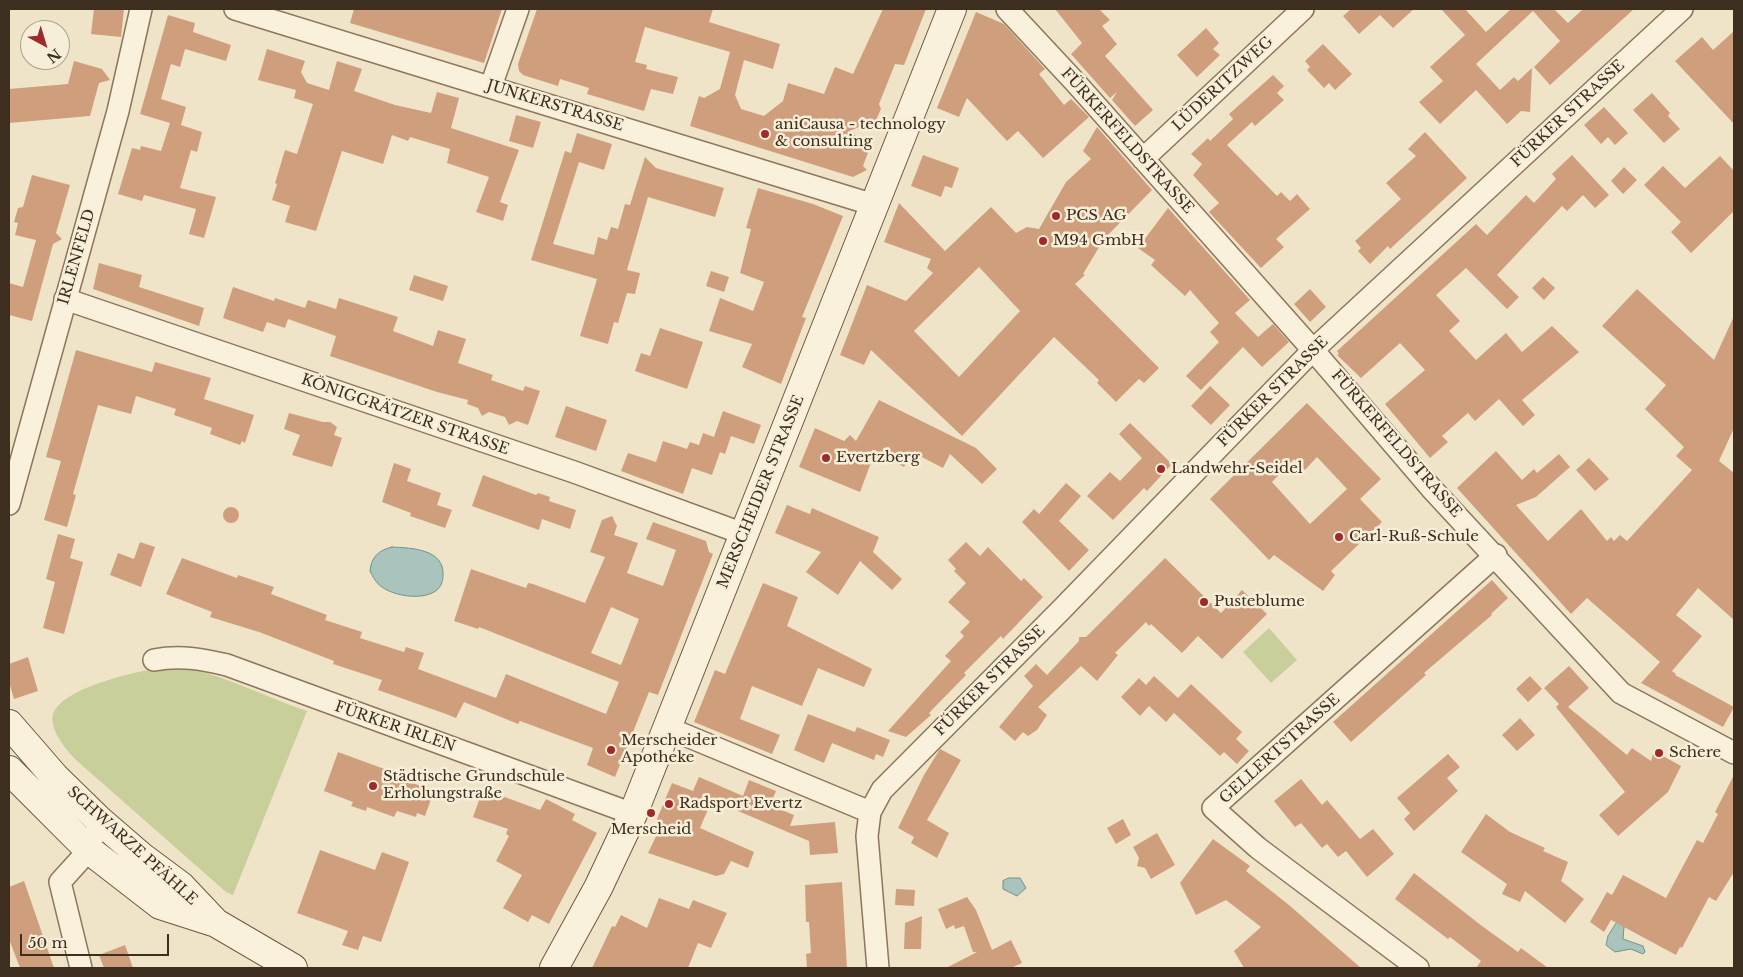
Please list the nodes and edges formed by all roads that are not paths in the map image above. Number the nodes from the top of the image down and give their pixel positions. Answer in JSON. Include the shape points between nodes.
{"nodes":[{"id":1,"x":141,"y":9,"type":"edge"},
{"id":2,"x":235,"y":9,"type":"edge"},
{"id":3,"x":518,"y":9,"type":"edge"},
{"id":4,"x":952,"y":9,"type":"edge"},
{"id":5,"x":1007,"y":9,"type":"edge"},
{"id":6,"x":1303,"y":9,"type":"edge"},
{"id":7,"x":1682,"y":9,"type":"edge"},
{"id":8,"x":491,"y":86,"type":"junction"},
{"id":9,"x":1143,"y":159,"type":"junction"},
{"id":10,"x":874,"y":205,"type":"junction"},
{"id":11,"x":65,"y":299,"type":"junction"},
{"id":12,"x":1313,"y":350,"type":"junction"},
{"id":13,"x":9,"y":504,"type":"edge"},
{"id":14,"x":744,"y":534,"type":"junction"},
{"id":15,"x":1496,"y":556,"type":"junction"},
{"id":16,"x":154,"y":660,"type":"dead end"},
{"id":17,"x":9,"y":724,"type":"edge"},
{"id":18,"x":668,"y":728,"type":"junction"},
{"id":19,"x":1734,"y":752,"type":"edge"},
{"id":20,"x":9,"y":770,"type":"edge"},
{"id":21,"x":870,"y":812,"type":"junction"},
{"id":22,"x":633,"y":814,"type":"junction"},
{"id":23,"x":98,"y":819,"type":"junction"},
{"id":24,"x":89,"y":850,"type":"junction"},
{"id":25,"x":216,"y":923,"type":"junction"},
{"id":26,"x":81,"y":968,"type":"edge"},
{"id":27,"x":293,"y":968,"type":"edge"},
{"id":28,"x":554,"y":968,"type":"edge"},
{"id":29,"x":878,"y":968,"type":"edge"},
{"id":30,"x":1418,"y":968,"type":"edge"}],
"edges":[{"from":1,"to":11,"type":"street","name":"IRLENFELD","via":[[118,111]]},
{"from":2,"to":8,"type":"street","name":"JUNKERSTRASSE"},
{"from":3,"to":8,"type":"street"},
{"from":4,"to":10,"type":"main road","name":"MERSCHEIDER STRASSE"},
{"from":5,"to":9,"type":"street","name":"FÜRKERFELDSTRASSE"},
{"from":6,"to":9,"type":"street","name":"LÜDERITZWEG"},
{"from":7,"to":12,"type":"street","name":"FÜRKER STRASSE"},
{"from":8,"to":10,"type":"street","name":"JUNKERSTRASSE"},
{"from":9,"to":12,"type":"street","name":"FÜRKERFELDSTRASSE"},
{"from":10,"to":14,"type":"main road","name":"MERSCHEIDER STRASSE"},
{"from":11,"to":13,"type":"street","name":"IRLENFELD"},
{"from":11,"to":14,"type":"street","name":"KÖNIGGRÄTZER STRASSE","via":[[558,466]]},
{"from":12,"to":15,"type":"street","name":"FÜRKERFELDSTRASSE","via":[[1431,488]]},
{"from":12,"to":21,"type":"street","name":"FÜRKER STRASSE","via":[[898,773],[882,790]]},
{"from":14,"to":18,"type":"main road","name":"MERSCHEIDER STRASSE"},
{"from":15,"to":19,"type":"street","name":"FÜRKERFELDSTRASSE","via":[[1621,693]]},
{"from":15,"to":30,"type":"street","name":"GELLERTSTRASSE","via":[[1213,808],[1258,848]]},
{"from":16,"to":22,"type":"street","name":"FÜRKER IRLEN","via":[[196,658],[227,665]]},
{"from":17,"to":23,"type":"main road","name":"SCHWARZE PFÄHLE","via":[[55,777]]},
{"from":18,"to":21,"type":"street"},
{"from":18,"to":22,"type":"main road","name":"MERSCHEIDER STRASSE"},
{"from":20,"to":24,"type":"main road","name":"SCHWARZE PFÄHLE"},
{"from":21,"to":29,"type":"street","name":"FÜRKER STRASSE","via":[[867,836]]},
{"from":22,"to":28,"type":"main road","name":"MERSCHEIDER STRASSE","via":[[598,888]]},
{"from":23,"to":24,"type":"street"},
{"from":23,"to":25,"type":"main road","name":"SCHWARZE PFÄHLE","via":[[182,886]]},
{"from":24,"to":25,"type":"main road","name":"SCHWARZE PFÄHLE","via":[[160,904]]},
{"from":24,"to":26,"type":"street","via":[[60,882]]},
{"from":25,"to":27,"type":"main road","name":"SCHWARZE PFÄHLE"}]}
